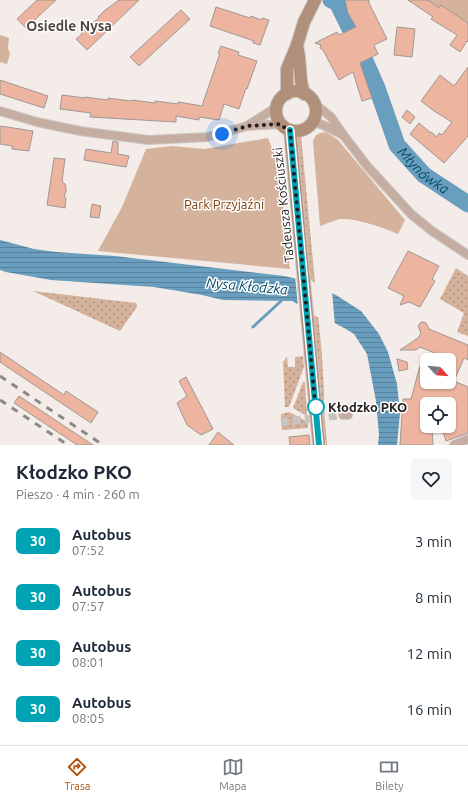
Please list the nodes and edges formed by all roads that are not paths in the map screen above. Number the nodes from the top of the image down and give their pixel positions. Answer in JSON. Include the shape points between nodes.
{"nodes":[{"id":1,"x":312,"y":4,"type":"edge"},
{"id":2,"x":297,"y":45,"type":"junction"},
{"id":3,"x":287,"y":94,"type":"junction"},
{"id":4,"x":304,"y":94,"type":"junction"},
{"id":5,"x":314,"y":103,"type":"junction"},
{"id":6,"x":277,"y":108,"type":"junction"},
{"id":7,"x":0,"y":111,"type":"edge"},
{"id":8,"x":313,"y":122,"type":"junction"},
{"id":9,"x":247,"y":126,"type":"junction"},
{"id":10,"x":285,"y":127,"type":"junction"},
{"id":11,"x":344,"y":136,"type":"junction"},
{"id":12,"x":467,"y":254,"type":"edge"},
{"id":13,"x":468,"y":439,"type":"edge"},
{"id":14,"x":319,"y":445,"type":"edge"},
{"id":15,"x":454,"y":445,"type":"edge"}],
"edges":[{"from":1,"to":2,"type":"street"},
{"from":2,"to":3,"type":"street","via":[[287,69]]},
{"from":2,"to":4,"type":"street"},
{"from":3,"to":4,"type":"street"},
{"from":3,"to":6,"type":"street","via":[[280,100]]},
{"from":4,"to":5,"type":"street"},
{"from":5,"to":8,"type":"street","via":[[316,110]]},
{"from":5,"to":11,"type":"street","via":[[332,117]]},
{"from":6,"to":9,"type":"street"},
{"from":6,"to":10,"type":"street","via":[[278,119]]},
{"from":7,"to":9,"type":"street","via":[[80,131],[148,140],[208,138]]},
{"from":8,"to":10,"type":"street","via":[[300,131]]},
{"from":8,"to":11,"type":"street"},
{"from":9,"to":10,"type":"street"},
{"from":10,"to":14,"type":"street","name":"Tadeusza Kościuszki","via":[[304,271]]},
{"from":11,"to":12,"type":"street","via":[[411,214]]},
{"from":13,"to":15,"type":"street"}]}
